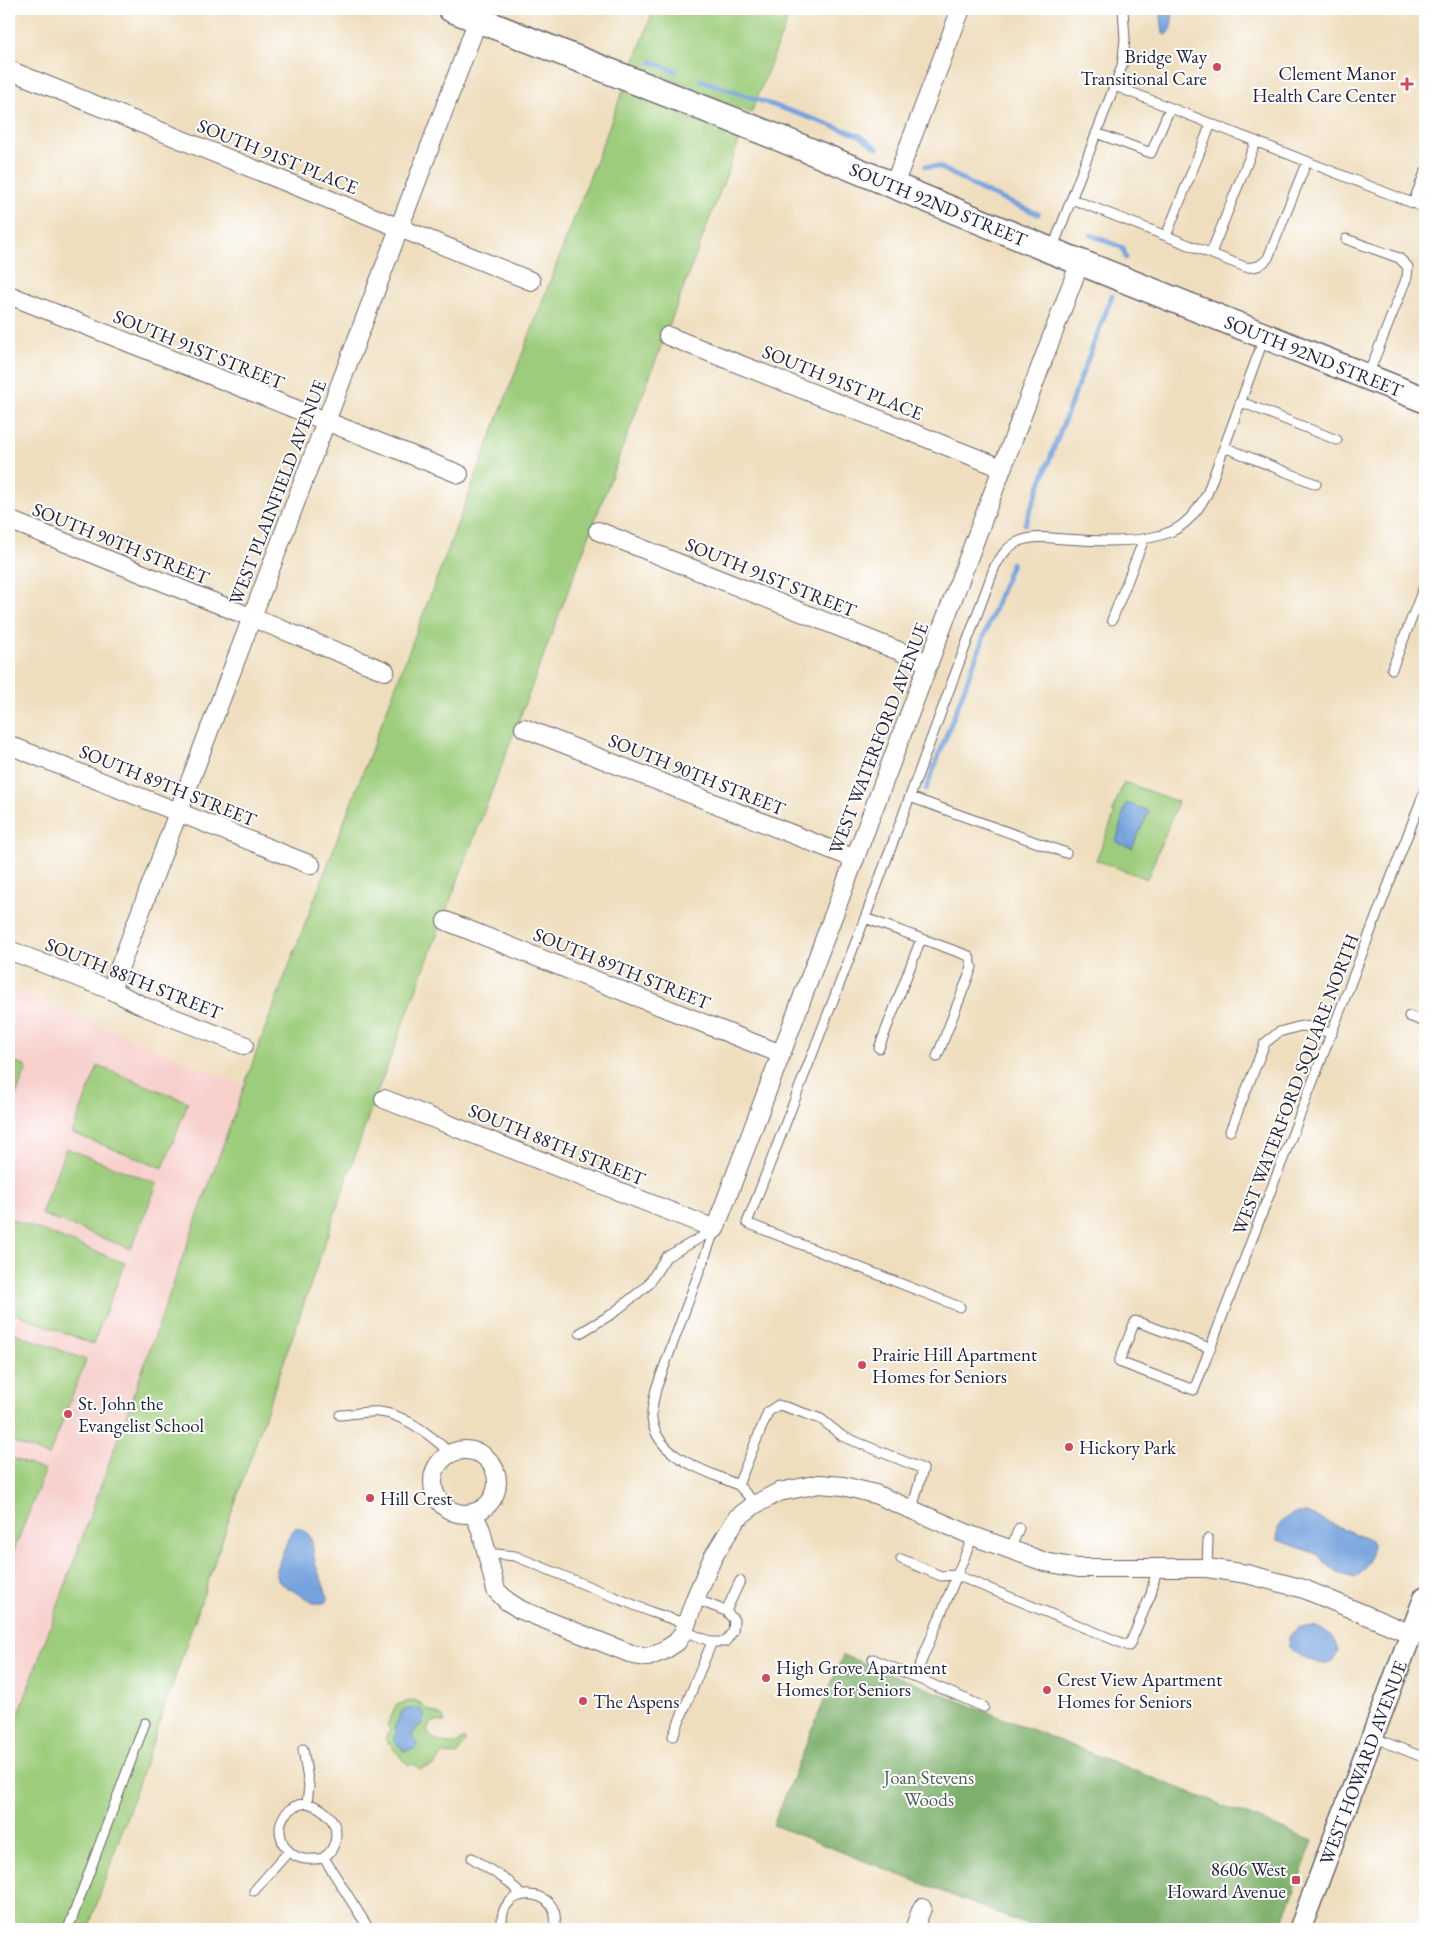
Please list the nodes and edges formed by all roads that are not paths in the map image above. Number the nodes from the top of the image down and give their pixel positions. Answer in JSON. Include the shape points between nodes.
{"nodes":[{"id":1,"x":451,"y":9,"type":"edge"},
{"id":2,"x":961,"y":9,"type":"edge"},
{"id":3,"x":1123,"y":9,"type":"edge"},
{"id":4,"x":480,"y":14,"type":"edge"},
{"id":5,"x":9,"y":70,"type":"edge"},
{"id":6,"x":1115,"y":86,"type":"junction"},
{"id":7,"x":1170,"y":108,"type":"junction"},
{"id":8,"x":1211,"y":124,"type":"junction"},
{"id":9,"x":1096,"y":133,"type":"junction"},
{"id":10,"x":1256,"y":141,"type":"junction"},
{"id":11,"x":1307,"y":161,"type":"junction"},
{"id":12,"x":1425,"y":172,"type":"edge"},
{"id":13,"x":894,"y":185,"type":"junction"},
{"id":14,"x":1072,"y":199,"type":"junction"},
{"id":15,"x":1413,"y":203,"type":"junction"},
{"id":16,"x":1425,"y":208,"type":"edge"},
{"id":17,"x":400,"y":228,"type":"junction"},
{"id":18,"x":1166,"y":236,"type":"junction"},
{"id":19,"x":1346,"y":239,"type":"dead end"},
{"id":20,"x":1052,"y":250,"type":"junction"},
{"id":21,"x":1211,"y":254,"type":"junction"},
{"id":22,"x":1080,"y":262,"type":"junction"},
{"id":23,"x":531,"y":281,"type":"dead end"},
{"id":24,"x":9,"y":295,"type":"edge"},
{"id":25,"x":668,"y":336,"type":"dead end"},
{"id":26,"x":1265,"y":336,"type":"junction"},
{"id":27,"x":1367,"y":377,"type":"junction"},
{"id":28,"x":1425,"y":400,"type":"edge"},
{"id":29,"x":1240,"y":402,"type":"junction"},
{"id":30,"x":326,"y":422,"type":"junction"},
{"id":31,"x":1337,"y":440,"type":"dead end"},
{"id":32,"x":1224,"y":447,"type":"junction"},
{"id":33,"x":1002,"y":468,"type":"junction"},
{"id":34,"x":459,"y":474,"type":"dead end"},
{"id":35,"x":1316,"y":484,"type":"dead end"},
{"id":36,"x":9,"y":520,"type":"edge"},
{"id":37,"x":598,"y":531,"type":"dead end"},
{"id":38,"x":1144,"y":539,"type":"junction"},
{"id":39,"x":1425,"y":584,"type":"edge"},
{"id":40,"x":251,"y":618,"type":"junction"},
{"id":41,"x":1112,"y":620,"type":"dead end"},
{"id":42,"x":929,"y":663,"type":"junction"},
{"id":43,"x":1392,"y":669,"type":"dead end"},
{"id":44,"x":385,"y":671,"type":"dead end"},
{"id":45,"x":524,"y":728,"type":"dead end"},
{"id":46,"x":9,"y":745,"type":"edge"},
{"id":47,"x":1425,"y":790,"type":"edge"},
{"id":48,"x":910,"y":797,"type":"junction"},
{"id":49,"x":178,"y":812,"type":"junction"},
{"id":50,"x":1066,"y":853,"type":"dead end"},
{"id":51,"x":855,"y":859,"type":"junction"},
{"id":52,"x":311,"y":865,"type":"dead end"},
{"id":53,"x":865,"y":918,"type":"junction"},
{"id":54,"x":446,"y":921,"type":"dead end"},
{"id":55,"x":921,"y":939,"type":"junction"},
{"id":56,"x":9,"y":950,"type":"edge"},
{"id":57,"x":111,"y":990,"type":"junction"},
{"id":58,"x":1409,"y":1016,"type":"dead end"},
{"id":59,"x":1425,"y":1022,"type":"edge"},
{"id":60,"x":1332,"y":1034,"type":"junction"},
{"id":61,"x":244,"y":1045,"type":"dead end"},
{"id":62,"x":879,"y":1048,"type":"dead end"},
{"id":63,"x":781,"y":1054,"type":"junction"},
{"id":64,"x":936,"y":1057,"type":"dead end"},
{"id":65,"x":384,"y":1099,"type":"dead end"},
{"id":66,"x":1230,"y":1131,"type":"dead end"},
{"id":67,"x":715,"y":1230,"type":"junction"},
{"id":68,"x":960,"y":1307,"type":"dead end"},
{"id":69,"x":580,"y":1333,"type":"dead end"},
{"id":70,"x":1210,"y":1348,"type":"junction"},
{"id":71,"x":340,"y":1415,"type":"dead end"},
{"id":72,"x":450,"y":1454,"type":"junction"},
{"id":73,"x":738,"y":1484,"type":"junction"},
{"id":74,"x":756,"y":1504,"type":"junction"},
{"id":75,"x":912,"y":1510,"type":"junction"},
{"id":76,"x":473,"y":1513,"type":"junction"},
{"id":77,"x":1019,"y":1528,"type":"dead end"},
{"id":78,"x":973,"y":1536,"type":"junction"},
{"id":79,"x":1208,"y":1539,"type":"dead end"},
{"id":80,"x":1010,"y":1550,"type":"junction"},
{"id":81,"x":487,"y":1553,"type":"junction"},
{"id":82,"x":902,"y":1559,"type":"dead end"},
{"id":83,"x":1158,"y":1568,"type":"junction"},
{"id":84,"x":1207,"y":1568,"type":"junction"},
{"id":85,"x":956,"y":1576,"type":"junction"},
{"id":86,"x":740,"y":1581,"type":"dead end"},
{"id":87,"x":1425,"y":1597,"type":"edge"},
{"id":88,"x":695,"y":1599,"type":"junction"},
{"id":89,"x":726,"y":1611,"type":"junction"},
{"id":90,"x":685,"y":1627,"type":"junction"},
{"id":91,"x":1411,"y":1634,"type":"junction"},
{"id":92,"x":712,"y":1642,"type":"junction"},
{"id":93,"x":872,"y":1659,"type":"dead end"},
{"id":94,"x":916,"y":1676,"type":"junction"},
{"id":95,"x":984,"y":1706,"type":"dead end"},
{"id":96,"x":145,"y":1723,"type":"dead end"},
{"id":97,"x":673,"y":1736,"type":"dead end"},
{"id":98,"x":1372,"y":1737,"type":"junction"},
{"id":99,"x":303,"y":1749,"type":"dead end"},
{"id":100,"x":1425,"y":1758,"type":"edge"},
{"id":101,"x":307,"y":1803,"type":"junction"},
{"id":102,"x":289,"y":1851,"type":"junction"},
{"id":103,"x":324,"y":1858,"type":"junction"},
{"id":104,"x":472,"y":1858,"type":"dead end"},
{"id":105,"x":254,"y":1890,"type":"dead end"},
{"id":106,"x":521,"y":1895,"type":"junction"},
{"id":107,"x":922,"y":1908,"type":"dead end"},
{"id":108,"x":68,"y":1929,"type":"edge"},
{"id":109,"x":369,"y":1929,"type":"edge"},
{"id":110,"x":504,"y":1929,"type":"edge"},
{"id":111,"x":554,"y":1929,"type":"edge"},
{"id":112,"x":914,"y":1929,"type":"edge"},
{"id":113,"x":1300,"y":1929,"type":"edge"}],
"edges":[{"from":1,"to":4,"type":"main road","name":"SOUTH 92ND STREET"},
{"from":2,"to":13,"type":"street"},
{"from":3,"to":6,"type":"lane","via":[[1126,39]]},
{"from":4,"to":13,"type":"main road","name":"SOUTH 92ND STREET","via":[[568,54]]},
{"from":4,"to":17,"type":"street","name":"WEST PLAINFIELD AVENUE"},
{"from":5,"to":17,"type":"street","name":"SOUTH 91ST PLACE"},
{"from":6,"to":7,"type":"lane"},
{"from":6,"to":9,"type":"lane"},
{"from":7,"to":8,"type":"lane"},
{"from":7,"to":9,"type":"lane","via":[[1151,153]]},
{"from":8,"to":10,"type":"lane"},
{"from":8,"to":18,"type":"lane"},
{"from":9,"to":14,"type":"lane"},
{"from":10,"to":11,"type":"lane"},
{"from":10,"to":21,"type":"lane"},
{"from":11,"to":15,"type":"lane"},
{"from":11,"to":21,"type":"lane","via":[[1268,258],[1262,265],[1245,267]]},
{"from":12,"to":15,"type":"lane"},
{"from":13,"to":20,"type":"main road","name":"SOUTH 92ND STREET"},
{"from":14,"to":18,"type":"lane"},
{"from":14,"to":20,"type":"lane"},
{"from":15,"to":16,"type":"lane"},
{"from":17,"to":23,"type":"street","name":"SOUTH 91ST PLACE"},
{"from":17,"to":30,"type":"street","name":"WEST PLAINFIELD AVENUE"},
{"from":18,"to":21,"type":"lane"},
{"from":19,"to":27,"type":"lane","via":[[1399,258],[1408,267],[1407,277]]},
{"from":20,"to":22,"type":"main road","name":"SOUTH 92ND STREET"},
{"from":22,"to":26,"type":"main road","name":"SOUTH 92ND STREET"},
{"from":22,"to":33,"type":"street","name":"WEST WATERFORD AVENUE"},
{"from":24,"to":30,"type":"street","name":"SOUTH 91ST STREET"},
{"from":25,"to":33,"type":"street","name":"SOUTH 91ST PLACE"},
{"from":26,"to":27,"type":"main road","name":"SOUTH 92ND STREET"},
{"from":26,"to":29,"type":"lane"},
{"from":27,"to":28,"type":"main road","name":"SOUTH 92ND STREET"},
{"from":29,"to":31,"type":"lane"},
{"from":29,"to":32,"type":"lane"},
{"from":30,"to":34,"type":"street","name":"SOUTH 91ST STREET"},
{"from":30,"to":40,"type":"street","name":"WEST PLAINFIELD AVENUE"},
{"from":32,"to":35,"type":"lane"},
{"from":32,"to":38,"type":"lane","via":[[1207,494],[1190,519],[1168,533]]},
{"from":33,"to":42,"type":"street","name":"WEST WATERFORD AVENUE"},
{"from":36,"to":40,"type":"street","name":"SOUTH 90TH STREET"},
{"from":37,"to":42,"type":"street","name":"SOUTH 91ST STREET"},
{"from":38,"to":41,"type":"lane"},
{"from":38,"to":48,"type":"lane","via":[[1090,541],[1037,537],[1006,549],[995,566]]},
{"from":39,"to":43,"type":"lane"},
{"from":40,"to":44,"type":"street","name":"SOUTH 90TH STREET"},
{"from":40,"to":49,"type":"street","name":"WEST PLAINFIELD AVENUE"},
{"from":42,"to":51,"type":"street","name":"WEST WATERFORD AVENUE"},
{"from":45,"to":51,"type":"street","name":"SOUTH 90TH STREET"},
{"from":46,"to":49,"type":"street","name":"SOUTH 89TH STREET"},
{"from":47,"to":60,"type":"lane","name":"WEST WATERFORD SQUARE NORTH"},
{"from":48,"to":50,"type":"lane"},
{"from":48,"to":53,"type":"lane"},
{"from":49,"to":52,"type":"street","name":"SOUTH 89TH STREET"},
{"from":49,"to":57,"type":"street","name":"WEST PLAINFIELD AVENUE"},
{"from":51,"to":63,"type":"street","name":"WEST WATERFORD AVENUE"},
{"from":53,"to":55,"type":"lane"},
{"from":53,"to":68,"type":"lane","via":[[747,1223]]},
{"from":54,"to":63,"type":"street","name":"SOUTH 89TH STREET"},
{"from":55,"to":62,"type":"lane"},
{"from":55,"to":64,"type":"lane","via":[[969,956],[972,967]]},
{"from":56,"to":57,"type":"street","name":"SOUTH 88TH STREET"},
{"from":57,"to":61,"type":"street","name":"SOUTH 88TH STREET","via":[[145,1007]]},
{"from":58,"to":59,"type":"lane"},
{"from":60,"to":66,"type":"lane","via":[[1301,1026],[1279,1032],[1265,1043]]},
{"from":60,"to":70,"type":"lane","name":"WEST WATERFORD SQUARE NORTH"},
{"from":63,"to":67,"type":"street","name":"WEST WATERFORD AVENUE"},
{"from":65,"to":67,"type":"street","name":"SOUTH 88TH STREET"},
{"from":67,"to":69,"type":"lane","via":[[666,1257],[648,1285],[612,1314]]},
{"from":67,"to":73,"type":"lane","via":[[656,1389],[652,1418],[654,1430],[672,1452]]},
{"from":70,"to":70,"type":"lane","name":"WEST WATERFORD SQUARE NORTH","via":[[1194,1390],[1120,1362],[1135,1321]]},
{"from":71,"to":72,"type":"lane","via":[[380,1412],[410,1423],[435,1439]]},
{"from":72,"to":76,"type":"street","via":[[436,1468],[437,1498],[452,1512]]},
{"from":72,"to":76,"type":"street","via":[[470,1451],[487,1459],[493,1467],[496,1486],[489,1503]]},
{"from":73,"to":74,"type":"lane"},
{"from":73,"to":75,"type":"lane","via":[[768,1412],[778,1406],[786,1407],[821,1419],[842,1436],[923,1469]]},
{"from":74,"to":75,"type":"street","via":[[779,1492],[819,1484],[875,1494]]},
{"from":74,"to":88,"type":"street","via":[[737,1518],[724,1538]]},
{"from":75,"to":78,"type":"street"},
{"from":76,"to":81,"type":"street"},
{"from":77,"to":80,"type":"lane"},
{"from":78,"to":80,"type":"street"},
{"from":78,"to":85,"type":"lane"},
{"from":79,"to":84,"type":"lane"},
{"from":80,"to":83,"type":"street","via":[[1045,1562],[1078,1568]]},
{"from":81,"to":90,"type":"lane","via":[[515,1556]]},
{"from":81,"to":90,"type":"street","via":[[496,1590],[507,1601],[521,1610],[634,1655],[648,1657],[663,1651],[677,1642]]},
{"from":82,"to":85,"type":"lane","via":[[941,1576]]},
{"from":83,"to":84,"type":"street"},
{"from":83,"to":85,"type":"lane","via":[[1129,1646]]},
{"from":84,"to":91,"type":"street","via":[[1247,1574],[1304,1589]]},
{"from":85,"to":94,"type":"lane"},
{"from":86,"to":89,"type":"lane"},
{"from":87,"to":91,"type":"street","name":"WEST HOWARD AVENUE"},
{"from":88,"to":89,"type":"lane"},
{"from":88,"to":90,"type":"street"},
{"from":89,"to":92,"type":"lane","via":[[734,1620],[733,1631],[724,1642]]},
{"from":90,"to":92,"type":"lane"},
{"from":91,"to":98,"type":"street","name":"WEST HOWARD AVENUE"},
{"from":92,"to":97,"type":"lane"},
{"from":93,"to":94,"type":"lane"},
{"from":94,"to":95,"type":"lane"},
{"from":96,"to":108,"type":"lane"},
{"from":98,"to":100,"type":"lane"},
{"from":98,"to":113,"type":"street","name":"WEST HOWARD AVENUE"},
{"from":99,"to":101,"type":"lane","via":[[309,1786]]},
{"from":101,"to":102,"type":"lane","via":[[296,1804],[283,1818],[281,1841]]},
{"from":101,"to":103,"type":"lane","via":[[325,1811],[336,1828],[333,1849]]},
{"from":102,"to":103,"type":"lane","via":[[310,1860]]},
{"from":102,"to":105,"type":"lane"},
{"from":103,"to":109,"type":"lane"},
{"from":104,"to":106,"type":"lane","via":[[509,1882]]},
{"from":106,"to":110,"type":"lane","via":[[503,1914]]},
{"from":106,"to":111,"type":"lane","via":[[529,1894],[546,1900],[555,1915]]},
{"from":107,"to":112,"type":"street"}]}
